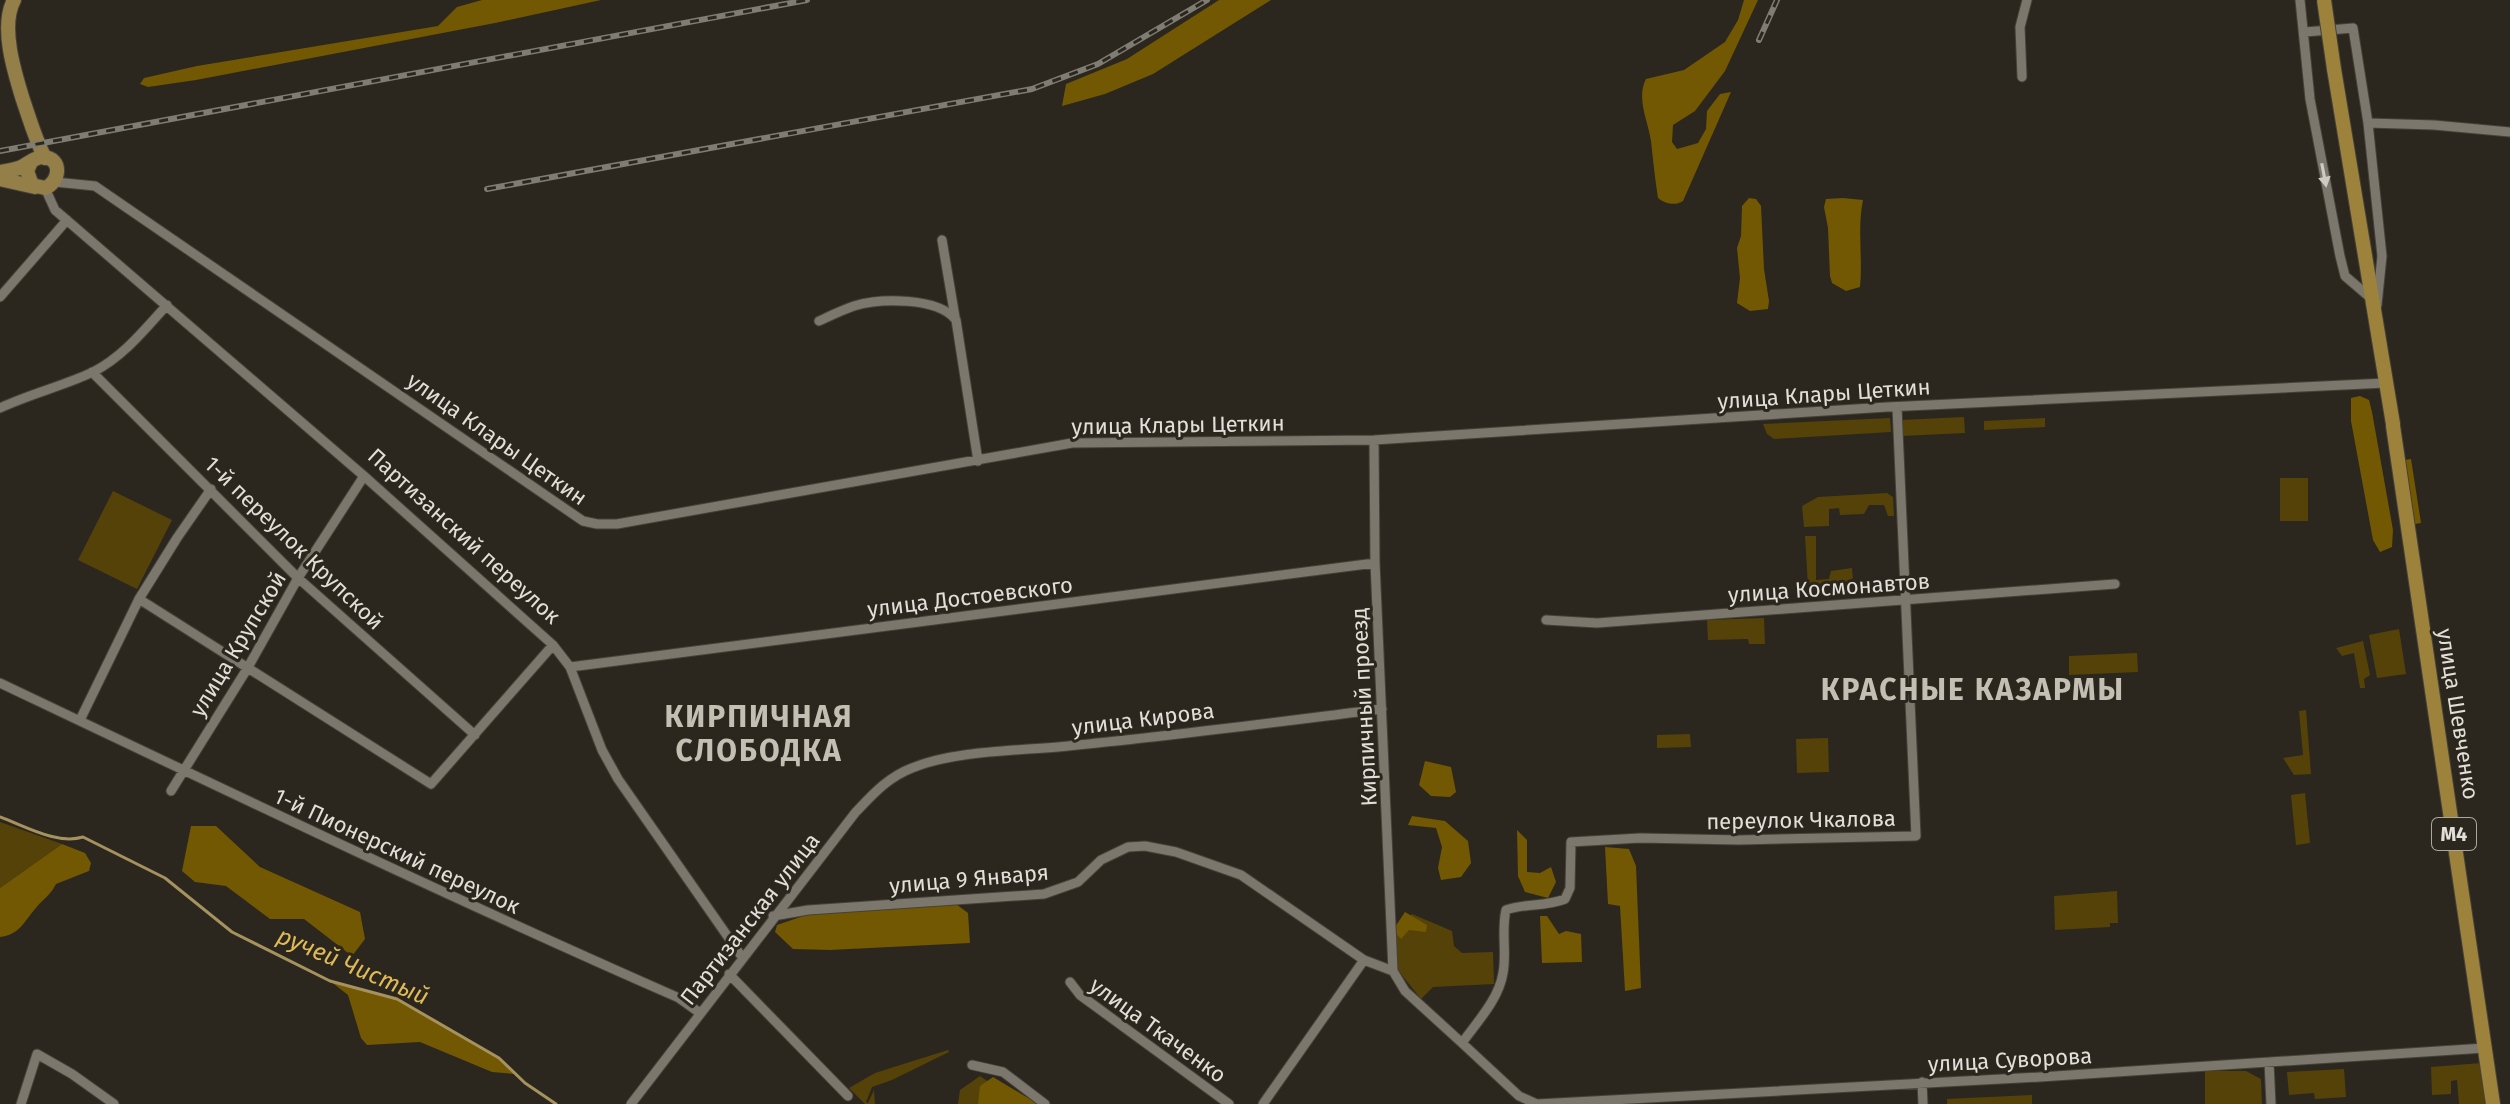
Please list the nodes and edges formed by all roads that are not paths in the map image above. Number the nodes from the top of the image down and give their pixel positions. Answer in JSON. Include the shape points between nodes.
{"nodes":[{"id":1,"x":14,"y":0,"type":"edge"},
{"id":2,"x":2027,"y":0,"type":"edge"},
{"id":3,"x":2300,"y":0,"type":"edge"},
{"id":4,"x":2324,"y":0,"type":"edge"},
{"id":5,"x":2305,"y":32,"type":"junction"},
{"id":6,"x":0,"y":57,"type":"edge"},
{"id":7,"x":2022,"y":77,"type":"dead end"},
{"id":8,"x":2368,"y":123,"type":"junction"},
{"id":9,"x":2510,"y":132,"type":"edge"},
{"id":10,"x":36,"y":160,"type":"junction"},
{"id":11,"x":0,"y":172,"type":"edge"},
{"id":12,"x":0,"y":179,"type":"edge"},
{"id":13,"x":49,"y":182,"type":"junction"},
{"id":14,"x":67,"y":220,"type":"junction"},
{"id":15,"x":942,"y":240,"type":"dead end"},
{"id":16,"x":0,"y":297,"type":"edge"},
{"id":17,"x":2373,"y":300,"type":"junction"},
{"id":18,"x":167,"y":305,"type":"junction"},
{"id":19,"x":2376,"y":317,"type":"junction"},
{"id":20,"x":956,"y":320,"type":"junction"},
{"id":21,"x":819,"y":321,"type":"dead end"},
{"id":22,"x":92,"y":372,"type":"junction"},
{"id":23,"x":2386,"y":383,"type":"junction"},
{"id":24,"x":1897,"y":407,"type":"junction"},
{"id":25,"x":0,"y":408,"type":"edge"},
{"id":26,"x":1374,"y":440,"type":"junction"},
{"id":27,"x":978,"y":461,"type":"junction"},
{"id":28,"x":364,"y":476,"type":"junction"},
{"id":29,"x":211,"y":489,"type":"junction"},
{"id":30,"x":1375,"y":563,"type":"junction"},
{"id":31,"x":298,"y":578,"type":"junction"},
{"id":32,"x":2115,"y":584,"type":"dead end"},
{"id":33,"x":139,"y":599,"type":"junction"},
{"id":34,"x":1906,"y":601,"type":"junction"},
{"id":35,"x":1546,"y":620,"type":"dead end"},
{"id":36,"x":553,"y":645,"type":"junction"},
{"id":37,"x":570,"y":667,"type":"junction"},
{"id":38,"x":247,"y":669,"type":"junction"},
{"id":39,"x":0,"y":683,"type":"edge"},
{"id":40,"x":1382,"y":709,"type":"junction"},
{"id":41,"x":80,"y":720,"type":"junction"},
{"id":42,"x":475,"y":735,"type":"junction"},
{"id":43,"x":909,"y":769,"type":"joint"},
{"id":44,"x":183,"y":770,"type":"junction"},
{"id":45,"x":171,"y":791,"type":"dead end"},
{"id":46,"x":773,"y":916,"type":"junction"},
{"id":47,"x":742,"y":957,"type":"junction"},
{"id":48,"x":1364,"y":960,"type":"junction"},
{"id":49,"x":1393,"y":971,"type":"junction"},
{"id":50,"x":729,"y":974,"type":"junction"},
{"id":51,"x":1070,"y":982,"type":"dead end"},
{"id":52,"x":700,"y":1013,"type":"junction"},
{"id":53,"x":1462,"y":1043,"type":"junction"},
{"id":54,"x":2485,"y":1048,"type":"junction"},
{"id":55,"x":2269,"y":1062,"type":"junction"},
{"id":56,"x":972,"y":1065,"type":"dead end"},
{"id":57,"x":1922,"y":1082,"type":"junction"},
{"id":58,"x":848,"y":1096,"type":"dead end"},
{"id":59,"x":1702,"y":1099,"type":"edge"},
{"id":60,"x":21,"y":1104,"type":"edge"},
{"id":61,"x":114,"y":1104,"type":"edge"},
{"id":62,"x":631,"y":1104,"type":"edge"},
{"id":63,"x":1045,"y":1104,"type":"edge"},
{"id":64,"x":1229,"y":1104,"type":"edge"},
{"id":65,"x":1263,"y":1104,"type":"edge"},
{"id":66,"x":1537,"y":1104,"type":"edge"},
{"id":67,"x":1923,"y":1104,"type":"edge"},
{"id":68,"x":2271,"y":1104,"type":"edge"},
{"id":69,"x":2493,"y":1104,"type":"edge"}],
"edges":[{"from":1,"to":10,"type":"main road","name":"Партизанский переулок","via":[[4,18],[4,43],[36,139]]},
{"from":2,"to":7,"type":"street","via":[[2020,27]]},
{"from":3,"to":5,"type":"street"},
{"from":4,"to":17,"type":"highway","name":"улица Шевченко","number":"M4","bridge":true},
{"from":5,"to":8,"type":"street","via":[[2353,28]]},
{"from":5,"to":17,"type":"street","one_way":true,"via":[[2310,99],[2345,276]]},
{"from":6,"to":10,"type":"main road","name":"Партизанский переулок"},
{"from":8,"to":9,"type":"street"},
{"from":8,"to":19,"type":"street","via":[[2382,256]]},
{"from":10,"to":11,"type":"main road"},
{"from":10,"to":13,"type":"main road","name":"Партизанский переулок","via":[[53,162]]},
{"from":10,"to":13,"type":"main road","name":"Партизанский переулок","via":[[27,176]]},
{"from":12,"to":13,"type":"main road"},
{"from":13,"to":14,"type":"street","name":"Партизанский переулок","via":[[55,210]]},
{"from":13,"to":27,"type":"street","name":"улица Клары Цеткин","via":[[95,186],[583,521],[617,524]]},
{"from":14,"to":16,"type":"street"},
{"from":14,"to":18,"type":"street","name":"Партизанский переулок"},
{"from":15,"to":20,"type":"street"},
{"from":17,"to":19,"type":"highway","name":"улица Шевченко","number":"M4"},
{"from":18,"to":22,"type":"street","via":[[127,347]]},
{"from":18,"to":28,"type":"street","name":"Партизанский переулок"},
{"from":19,"to":23,"type":"highway","name":"улица Шевченко","number":"M4"},
{"from":20,"to":21,"type":"street","via":[[939,306],[886,302],[856,306]]},
{"from":20,"to":27,"type":"street"},
{"from":22,"to":25,"type":"street"},
{"from":22,"to":29,"type":"street","name":"1-й переулок Крупской"},
{"from":23,"to":24,"type":"street","name":"улица Клары Цеткин"},
{"from":23,"to":54,"type":"highway","name":"улица Шевченко","number":"M4"},
{"from":24,"to":26,"type":"street","name":"улица Клары Цеткин"},
{"from":24,"to":34,"type":"street","name":"переулок Чкалова"},
{"from":26,"to":27,"type":"street","name":"улица Клары Цеткин","via":[[1097,441]]},
{"from":26,"to":30,"type":"street","name":"Кирпичный проезд"},
{"from":28,"to":31,"type":"street","name":"улица Крупской"},
{"from":28,"to":36,"type":"street","name":"Партизанский переулок"},
{"from":29,"to":31,"type":"street","name":"1-й переулок Крупской"},
{"from":29,"to":33,"type":"street"},
{"from":30,"to":37,"type":"street","name":"улица Достоевского"},
{"from":30,"to":40,"type":"street","name":"Кирпичный проезд"},
{"from":31,"to":38,"type":"street","name":"улица Крупской"},
{"from":31,"to":42,"type":"street","name":"1-й переулок Крупской"},
{"from":32,"to":34,"type":"street","name":"улица Космонавтов"},
{"from":33,"to":38,"type":"street"},
{"from":33,"to":41,"type":"street"},
{"from":34,"to":35,"type":"street","name":"улица Космонавтов","via":[[1597,623]]},
{"from":34,"to":53,"type":"street","name":"переулок Чкалова","via":[[1916,836],[1571,842],[1565,899],[1506,910],[1499,988]]},
{"from":36,"to":37,"type":"street","name":"Партизанский переулок"},
{"from":36,"to":42,"type":"street"},
{"from":37,"to":47,"type":"street","name":"Партизанский переулок","via":[[618,779]]},
{"from":38,"to":42,"type":"street","via":[[431,784]]},
{"from":38,"to":44,"type":"street","name":"улица Крупской"},
{"from":39,"to":41,"type":"street","name":"1-й Пионерский переулок"},
{"from":40,"to":43,"type":"street","name":"улица Кирова","via":[[991,753]]},
{"from":40,"to":49,"type":"street","name":"Кирпичный проезд"},
{"from":41,"to":44,"type":"street","name":"1-й Пионерский переулок"},
{"from":43,"to":46,"type":"street","name":"Партизанская улица","via":[[879,788],[855,813]]},
{"from":44,"to":45,"type":"street","name":"улица Крупской"},
{"from":44,"to":52,"type":"street","name":"1-й Пионерский переулок","via":[[679,998]]},
{"from":46,"to":47,"type":"street","name":"Партизанская улица"},
{"from":46,"to":48,"type":"street","name":"улица 9 Января","via":[[1044,894],[1078,882],[1112,853],[1145,846],[1241,875]]},
{"from":47,"to":50,"type":"street","name":"Партизанская улица"},
{"from":48,"to":49,"type":"street","name":"улица 9 Января"},
{"from":48,"to":65,"type":"street"},
{"from":49,"to":53,"type":"street","via":[[1405,991]]},
{"from":50,"to":52,"type":"street","name":"Партизанская улица"},
{"from":50,"to":58,"type":"street"},
{"from":51,"to":64,"type":"street","name":"улица Ткаченко","via":[[1080,995]]},
{"from":52,"to":62,"type":"street","name":"Партизанская улица"},
{"from":53,"to":66,"type":"street","via":[[1519,1096]]},
{"from":54,"to":55,"type":"street","name":"улица Суворова"},
{"from":54,"to":69,"type":"highway","name":"улица Шевченко","number":"M4"},
{"from":55,"to":57,"type":"street","name":"улица Суворова"},
{"from":55,"to":68,"type":"street"},
{"from":56,"to":63,"type":"street","via":[[1003,1072]]},
{"from":57,"to":59,"type":"street","name":"улица Суворова"},
{"from":57,"to":67,"type":"street"},
{"from":59,"to":66,"type":"street","name":"улица Суворова"},
{"from":60,"to":61,"type":"street","via":[[37,1054]]}]}
